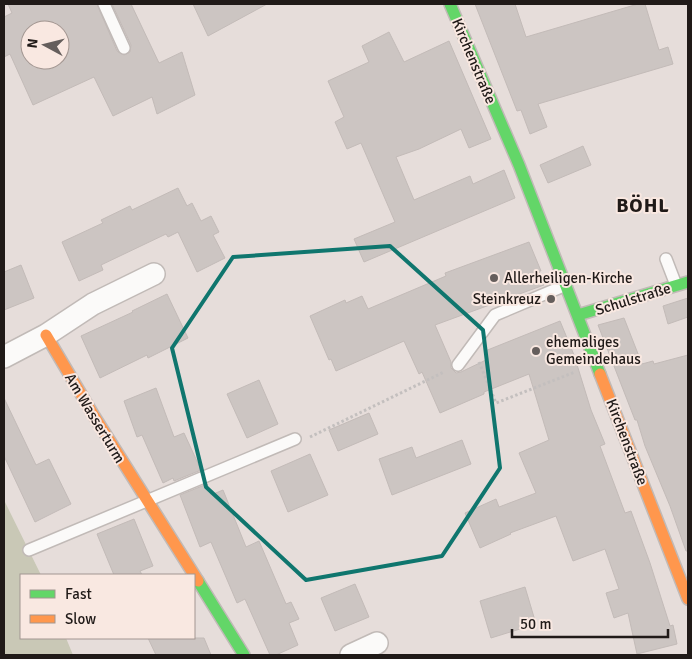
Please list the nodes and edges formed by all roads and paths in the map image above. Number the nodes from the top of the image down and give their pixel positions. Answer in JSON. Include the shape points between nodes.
{"nodes":[{"id":1,"x":104,"y":4,"type":"edge"},
{"id":2,"x":450,"y":4,"type":"edge"},
{"id":3,"x":124,"y":48,"type":"dead end"},
{"id":4,"x":666,"y":259,"type":"dead end"},
{"id":5,"x":154,"y":274,"type":"dead end"},
{"id":6,"x":688,"y":282,"type":"edge"},
{"id":7,"x":566,"y":285,"type":"junction"},
{"id":8,"x":676,"y":286,"type":"junction"},
{"id":9,"x":578,"y":315,"type":"junction"},
{"id":10,"x":46,"y":335,"type":"junction"},
{"id":11,"x":472,"y":345,"type":"junction"},
{"id":12,"x":4,"y":357,"type":"edge"},
{"id":13,"x":596,"y":364,"type":"junction"},
{"id":14,"x":458,"y":365,"type":"joint"},
{"id":15,"x":295,"y":439,"type":"joint"},
{"id":16,"x":146,"y":500,"type":"junction"},
{"id":17,"x":29,"y":550,"type":"dead end"},
{"id":18,"x":193,"y":574,"type":"edge"},
{"id":19,"x":195,"y":577,"type":"edge"},
{"id":20,"x":688,"y":599,"type":"edge"},
{"id":21,"x":377,"y":643,"type":"dead end"},
{"id":22,"x":244,"y":655,"type":"edge"},
{"id":23,"x":351,"y":655,"type":"edge"}],
"edges":[{"from":1,"to":3,"type":"lane"},
{"from":2,"to":7,"type":"street","name":"Kirchenstraße"},
{"from":4,"to":8,"type":"lane"},
{"from":5,"to":10,"type":"street","via":[[93,304]]},
{"from":6,"to":8,"type":"street","name":"Schulstraße"},
{"from":7,"to":9,"type":"street","name":"Kirchenstraße"},
{"from":7,"to":11,"type":"lane","via":[[495,315]]},
{"from":8,"to":9,"type":"street","name":"Schulstraße"},
{"from":9,"to":13,"type":"street","name":"Kirchenstraße"},
{"from":10,"to":12,"type":"street"},
{"from":10,"to":16,"type":"street","name":"Am Wasserturm"},
{"from":11,"to":13,"type":"path","via":[[496,403]]},
{"from":11,"to":14,"type":"lane"},
{"from":13,"to":20,"type":"street","name":"Kirchenstraße"},
{"from":14,"to":15,"type":"path","via":[[305,439]]},
{"from":15,"to":16,"type":"lane"},
{"from":16,"to":17,"type":"lane"},
{"from":16,"to":18,"type":"street","name":"Am Wasserturm"},
{"from":19,"to":22,"type":"street","name":"Am Wasserturm"},
{"from":21,"to":23,"type":"street"}]}
